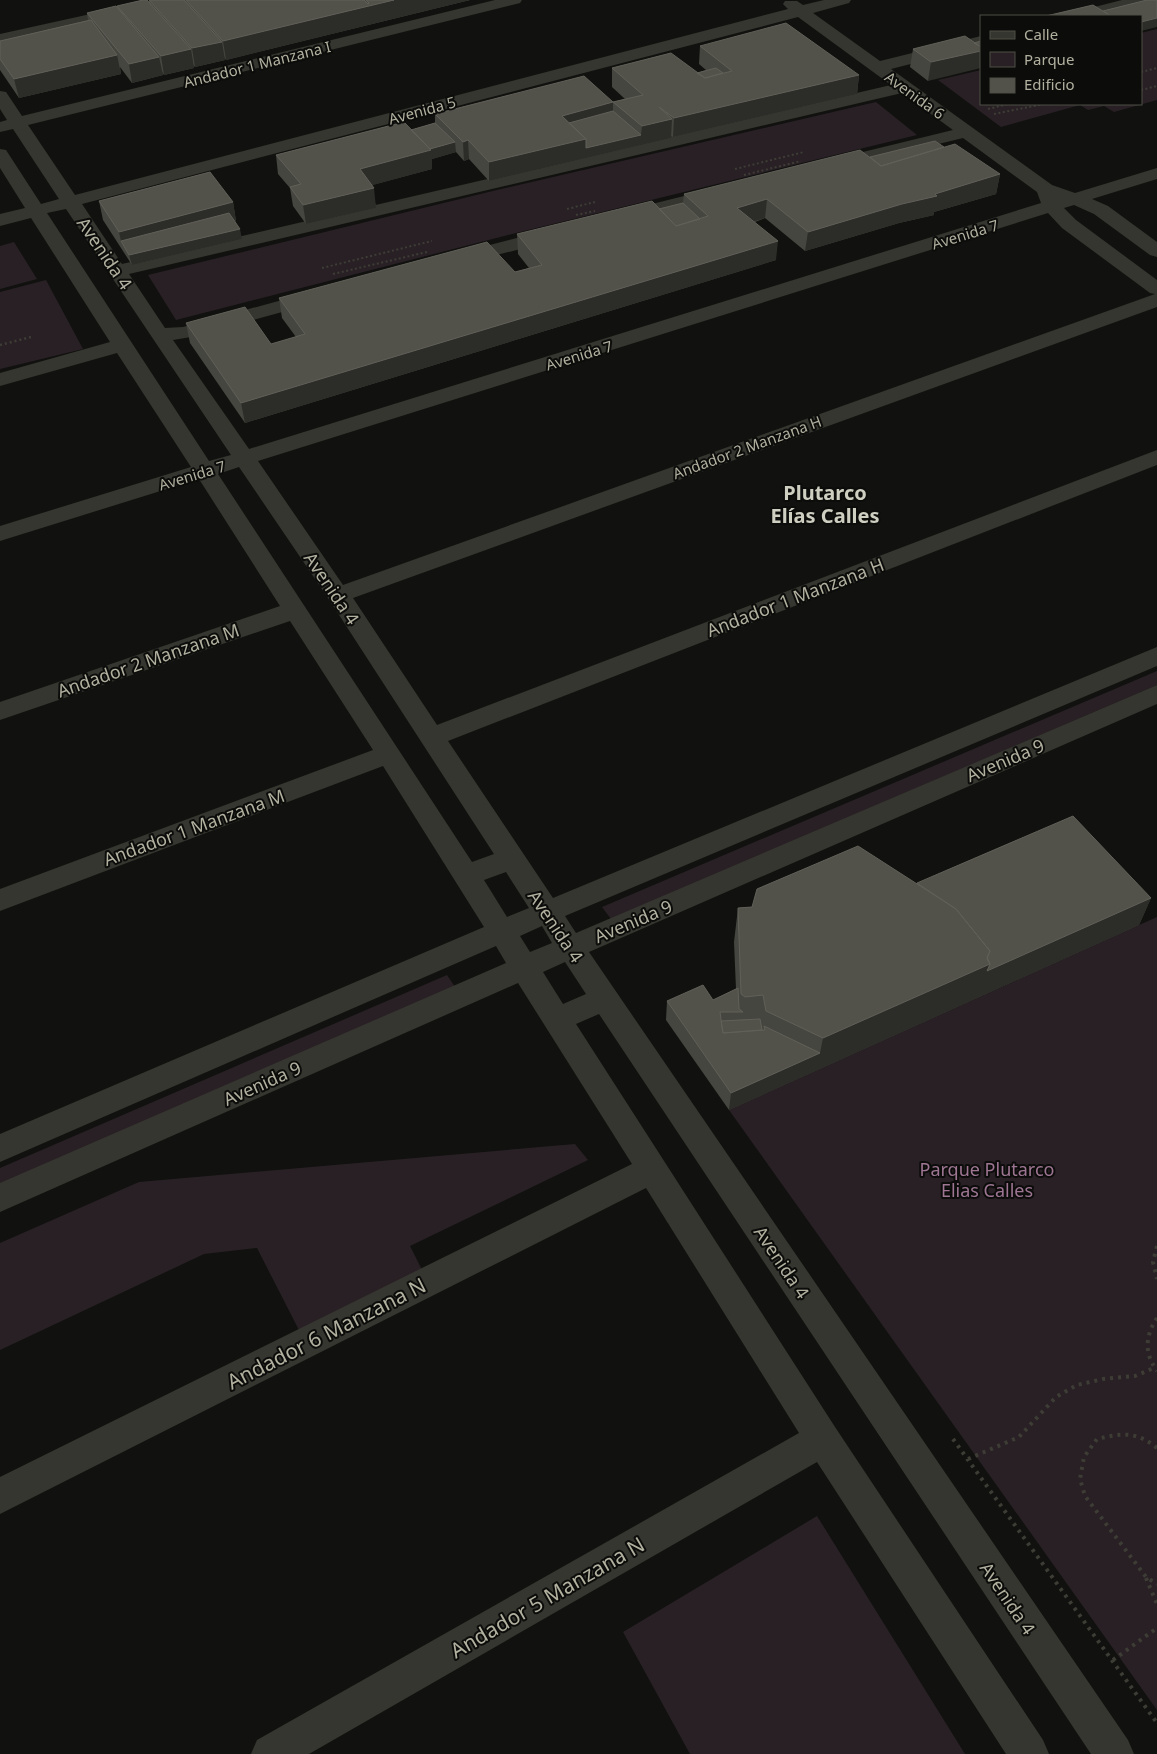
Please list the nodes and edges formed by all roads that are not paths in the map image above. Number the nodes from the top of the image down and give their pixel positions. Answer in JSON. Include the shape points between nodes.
{"nodes":[{"id":1,"x":176,"y":0,"type":"edge"},
{"id":2,"x":514,"y":0,"type":"edge"},
{"id":3,"x":786,"y":0,"type":"edge"},
{"id":4,"x":843,"y":0,"type":"edge"},
{"id":5,"x":1142,"y":0,"type":"edge"},
{"id":6,"x":800,"y":11,"type":"junction"},
{"id":7,"x":1081,"y":15,"type":"edge"},
{"id":8,"x":0,"y":40,"type":"edge"},
{"id":9,"x":980,"y":41,"type":"edge"},
{"id":10,"x":877,"y":67,"type":"junction"},
{"id":11,"x":904,"y":87,"type":"junction"},
{"id":12,"x":0,"y":96,"type":"edge"},
{"id":13,"x":18,"y":123,"type":"junction"},
{"id":14,"x":0,"y":127,"type":"edge"},
{"id":15,"x":966,"y":132,"type":"junction"},
{"id":16,"x":0,"y":154,"type":"edge"},
{"id":17,"x":814,"y":170,"type":"edge"},
{"id":18,"x":1157,"y":173,"type":"edge"},
{"id":19,"x":738,"y":189,"type":"edge"},
{"id":20,"x":1048,"y":198,"type":"junction"},
{"id":21,"x":1076,"y":199,"type":"junction"},
{"id":22,"x":71,"y":202,"type":"junction"},
{"id":23,"x":36,"y":211,"type":"junction"},
{"id":24,"x":0,"y":220,"type":"edge"},
{"id":25,"x":605,"y":222,"type":"edge"},
{"id":26,"x":566,"y":231,"type":"edge"},
{"id":27,"x":95,"y":237,"type":"junction"},
{"id":28,"x":58,"y":246,"type":"junction"},
{"id":29,"x":1157,"y":251,"type":"edge"},
{"id":30,"x":442,"y":263,"type":"edge"},
{"id":31,"x":120,"y":274,"type":"junction"},
{"id":32,"x":1157,"y":289,"type":"edge"},
{"id":33,"x":337,"y":292,"type":"edge"},
{"id":34,"x":1157,"y":300,"type":"edge"},
{"id":35,"x":159,"y":334,"type":"junction"},
{"id":36,"x":123,"y":345,"type":"junction"},
{"id":37,"x":0,"y":380,"type":"edge"},
{"id":38,"x":225,"y":432,"type":"junction"},
{"id":39,"x":186,"y":444,"type":"junction"},
{"id":40,"x":1157,"y":457,"type":"edge"},
{"id":41,"x":244,"y":460,"type":"junction"},
{"id":42,"x":204,"y":472,"type":"junction"},
{"id":43,"x":267,"y":493,"type":"junction"},
{"id":44,"x":227,"y":507,"type":"junction"},
{"id":45,"x":0,"y":534,"type":"edge"},
{"id":46,"x":338,"y":595,"type":"junction"},
{"id":47,"x":296,"y":610,"type":"junction"},
{"id":48,"x":1157,"y":656,"type":"edge"},
{"id":49,"x":1157,"y":694,"type":"edge"},
{"id":50,"x":0,"y":711,"type":"edge"},
{"id":51,"x":432,"y":737,"type":"junction"},
{"id":52,"x":389,"y":754,"type":"junction"},
{"id":53,"x":512,"y":858,"type":"junction"},
{"id":54,"x":465,"y":876,"type":"junction"},
{"id":55,"x":0,"y":900,"type":"edge"},
{"id":56,"x":547,"y":912,"type":"junction"},
{"id":57,"x":501,"y":933,"type":"junction"},
{"id":58,"x":571,"y":948,"type":"junction"},
{"id":59,"x":523,"y":968,"type":"junction"},
{"id":60,"x":605,"y":998,"type":"junction"},
{"id":61,"x":556,"y":1020,"type":"junction"},
{"id":62,"x":0,"y":1148,"type":"edge"},
{"id":63,"x":651,"y":1170,"type":"junction"},
{"id":64,"x":0,"y":1198,"type":"edge"},
{"id":65,"x":823,"y":1439,"type":"junction"},
{"id":66,"x":0,"y":1496,"type":"edge"},
{"id":67,"x":271,"y":1754,"type":"edge"},
{"id":68,"x":1029,"y":1754,"type":"edge"},
{"id":69,"x":1114,"y":1754,"type":"edge"}],
"edges":[{"from":1,"to":8,"type":"street"},
{"from":2,"to":13,"type":"street","name":"Andador 1 Manzana I"},
{"from":3,"to":6,"type":"street","name":"Avenida 6"},
{"from":4,"to":6,"type":"street","name":"Avenida 5"},
{"from":5,"to":7,"type":"street"},
{"from":6,"to":10,"type":"street","name":"Avenida 6"},
{"from":6,"to":22,"type":"street","name":"Avenida 5"},
{"from":9,"to":10,"type":"street"},
{"from":10,"to":11,"type":"street","name":"Avenida 6"},
{"from":11,"to":15,"type":"street","name":"Avenida 6"},
{"from":11,"to":31,"type":"street"},
{"from":12,"to":13,"type":"street","name":"Avenida 4"},
{"from":13,"to":14,"type":"street","name":"Andador 1 Manzana I"},
{"from":13,"to":22,"type":"street","name":"Avenida 4"},
{"from":15,"to":17,"type":"street"},
{"from":15,"to":20,"type":"street","name":"Avenida 6"},
{"from":16,"to":23,"type":"street","name":"Avenida 4"},
{"from":18,"to":21,"type":"street","name":"Avenida 7"},
{"from":19,"to":25,"type":"street"},
{"from":20,"to":21,"type":"street","name":"Avenida 7"},
{"from":20,"to":32,"type":"street","name":"Avenida 6","via":[[1069,224]]},
{"from":20,"to":41,"type":"street","name":"Avenida 7"},
{"from":21,"to":29,"type":"street","via":[[1100,210]]},
{"from":22,"to":23,"type":"street","name":"Avenida 5"},
{"from":22,"to":27,"type":"street","name":"Avenida 4"},
{"from":23,"to":24,"type":"street","name":"Avenida 5"},
{"from":23,"to":28,"type":"street","name":"Avenida 4"},
{"from":26,"to":30,"type":"street"},
{"from":27,"to":28,"type":"street"},
{"from":27,"to":31,"type":"street","name":"Avenida 4"},
{"from":28,"to":36,"type":"street","name":"Avenida 4"},
{"from":31,"to":35,"type":"street","name":"Avenida 4"},
{"from":33,"to":35,"type":"street","via":[[184,333]]},
{"from":34,"to":46,"type":"street","name":"Andador 2 Manzana H"},
{"from":35,"to":38,"type":"street","name":"Avenida 4"},
{"from":36,"to":37,"type":"street"},
{"from":36,"to":39,"type":"street","name":"Avenida 4"},
{"from":38,"to":39,"type":"street"},
{"from":38,"to":41,"type":"street","name":"Avenida 4"},
{"from":39,"to":42,"type":"street","name":"Avenida 4"},
{"from":40,"to":51,"type":"street","name":"Andador 1 Manzana H"},
{"from":41,"to":42,"type":"street","name":"Avenida 7"},
{"from":41,"to":43,"type":"street","name":"Avenida 4"},
{"from":42,"to":44,"type":"street","name":"Avenida 4"},
{"from":42,"to":45,"type":"street","name":"Avenida 7"},
{"from":43,"to":44,"type":"street"},
{"from":43,"to":46,"type":"street","name":"Avenida 4"},
{"from":44,"to":47,"type":"street","name":"Avenida 4"},
{"from":46,"to":51,"type":"street","name":"Avenida 4"},
{"from":47,"to":50,"type":"street","name":"Andador 2 Manzana M"},
{"from":47,"to":52,"type":"street","name":"Avenida 4"},
{"from":48,"to":56,"type":"street","name":"Avenida 9"},
{"from":49,"to":58,"type":"street","name":"Avenida 9"},
{"from":51,"to":53,"type":"street","name":"Avenida 4"},
{"from":52,"to":54,"type":"street","name":"Avenida 4"},
{"from":52,"to":55,"type":"street","name":"Andador 1 Manzana M"},
{"from":53,"to":54,"type":"street"},
{"from":53,"to":56,"type":"street","name":"Avenida 4"},
{"from":54,"to":57,"type":"street","name":"Avenida 4"},
{"from":56,"to":57,"type":"street","name":"Avenida 9"},
{"from":56,"to":58,"type":"street","name":"Avenida 4"},
{"from":57,"to":59,"type":"street","name":"Avenida 4"},
{"from":57,"to":62,"type":"street","name":"Avenida 9"},
{"from":58,"to":59,"type":"street","name":"Avenida 9"},
{"from":58,"to":60,"type":"street","name":"Avenida 4"},
{"from":59,"to":61,"type":"street","name":"Avenida 4"},
{"from":59,"to":64,"type":"street","name":"Avenida 9"},
{"from":60,"to":61,"type":"street"},
{"from":60,"to":69,"type":"street","name":"Avenida 4"},
{"from":61,"to":63,"type":"street","name":"Avenida 4"},
{"from":63,"to":65,"type":"street","name":"Avenida 4"},
{"from":63,"to":66,"type":"street","name":"Andador 6 Manzana N"},
{"from":65,"to":67,"type":"street","name":"Andador 5 Manzana N"},
{"from":65,"to":68,"type":"street","name":"Avenida 4"}]}
